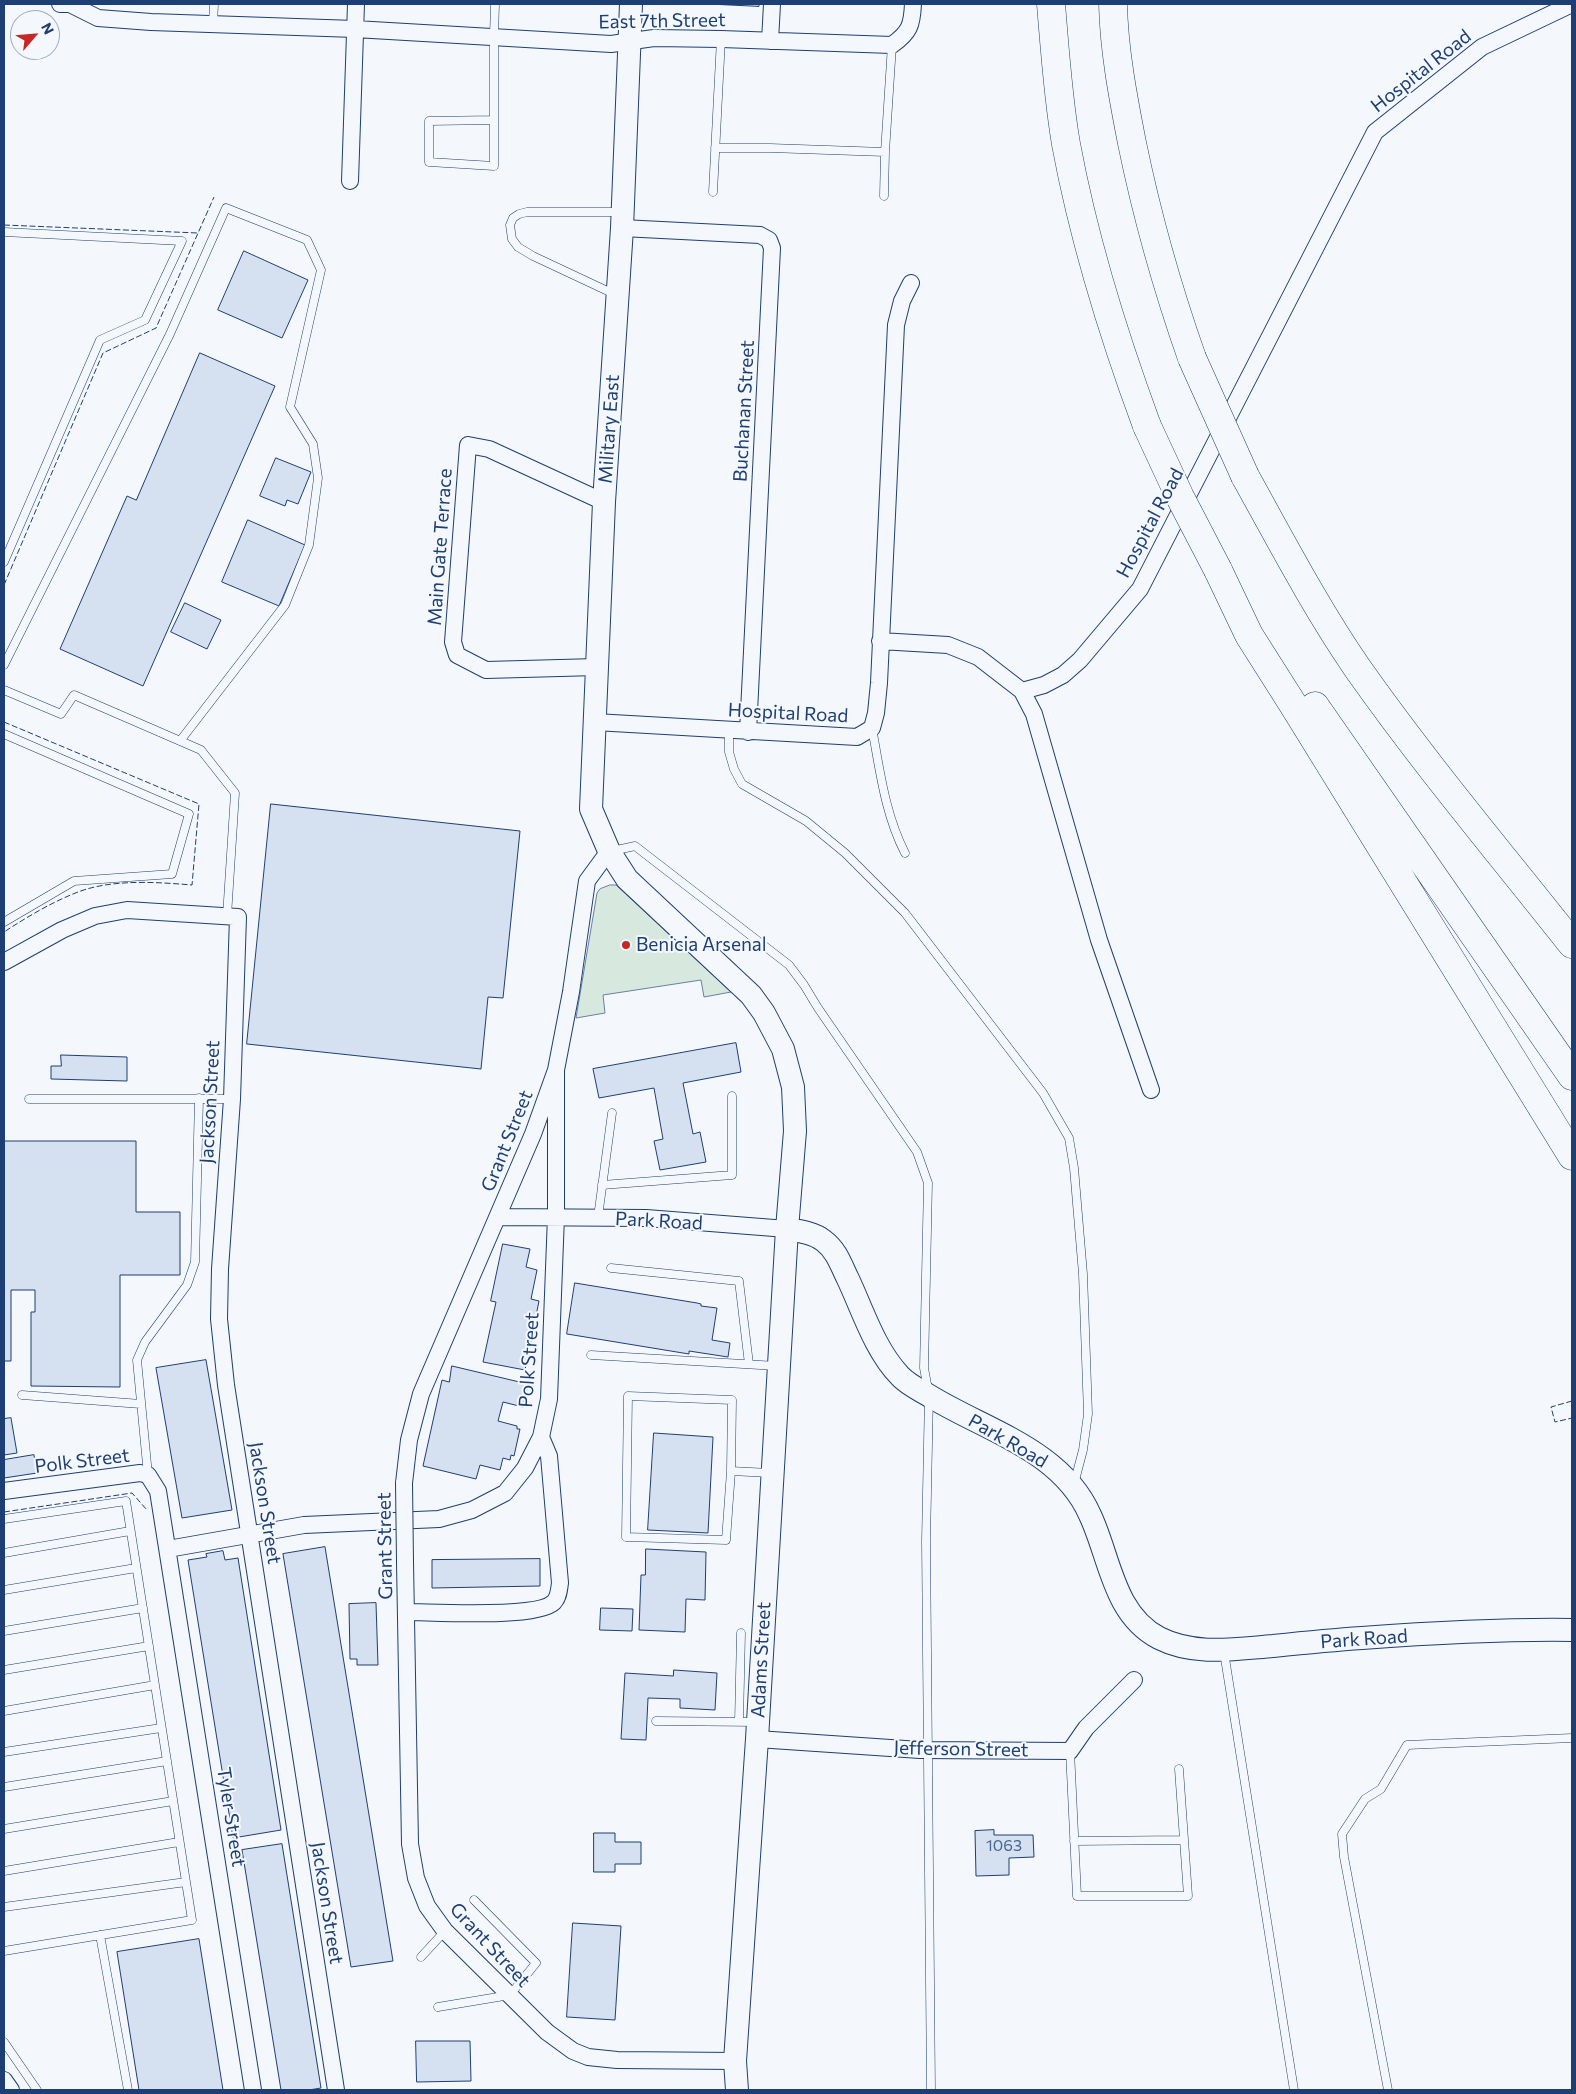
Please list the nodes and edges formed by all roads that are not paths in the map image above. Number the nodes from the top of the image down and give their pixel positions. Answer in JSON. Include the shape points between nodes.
{"nodes":[{"id":1,"x":60,"y":4,"type":"edge"},
{"id":2,"x":70,"y":4,"type":"edge"},
{"id":3,"x":214,"y":4,"type":"edge"},
{"id":4,"x":356,"y":4,"type":"edge"},
{"id":5,"x":495,"y":4,"type":"edge"},
{"id":6,"x":631,"y":4,"type":"edge"},
{"id":7,"x":772,"y":4,"type":"edge"},
{"id":8,"x":913,"y":4,"type":"edge"},
{"id":9,"x":1051,"y":4,"type":"edge"},
{"id":10,"x":1113,"y":4,"type":"edge"},
{"id":11,"x":1572,"y":4,"type":"edge"},
{"id":12,"x":213,"y":24,"type":"junction"},
{"id":13,"x":355,"y":29,"type":"junction"},
{"id":14,"x":494,"y":36,"type":"junction"},
{"id":15,"x":721,"y":39,"type":"junction"},
{"id":16,"x":770,"y":41,"type":"junction"},
{"id":17,"x":629,"y":43,"type":"junction"},
{"id":18,"x":892,"y":45,"type":"junction"},
{"id":19,"x":494,"y":120,"type":"junction"},
{"id":20,"x":715,"y":148,"type":"junction"},
{"id":21,"x":885,"y":152,"type":"junction"},
{"id":22,"x":350,"y":181,"type":"dead end"},
{"id":23,"x":713,"y":192,"type":"dead end"},
{"id":24,"x":884,"y":196,"type":"dead end"},
{"id":25,"x":623,"y":220,"type":"junction"},
{"id":26,"x":4,"y":232,"type":"edge"},
{"id":27,"x":911,"y":283,"type":"dead end"},
{"id":28,"x":618,"y":296,"type":"junction"},
{"id":29,"x":604,"y":502,"type":"junction"},
{"id":30,"x":4,"y":562,"type":"edge"},
{"id":31,"x":1218,"y":570,"type":"junction"},
{"id":32,"x":880,"y":641,"type":"junction"},
{"id":33,"x":4,"y":665,"type":"edge"},
{"id":34,"x":596,"y":675,"type":"junction"},
{"id":35,"x":4,"y":690,"type":"edge"},
{"id":36,"x":1022,"y":691,"type":"junction"},
{"id":37,"x":595,"y":722,"type":"junction"},
{"id":38,"x":872,"y":728,"type":"junction"},
{"id":39,"x":729,"y":731,"type":"junction"},
{"id":40,"x":748,"y":732,"type":"junction"},
{"id":41,"x":4,"y":734,"type":"edge"},
{"id":42,"x":180,"y":741,"type":"junction"},
{"id":43,"x":609,"y":852,"type":"junction"},
{"id":44,"x":905,"y":853,"type":"dead end"},
{"id":45,"x":233,"y":917,"type":"junction"},
{"id":46,"x":4,"y":922,"type":"edge"},
{"id":47,"x":1572,"y":944,"type":"edge"},
{"id":48,"x":4,"y":962,"type":"edge"},
{"id":49,"x":556,"y":1070,"type":"junction"},
{"id":50,"x":1572,"y":1076,"type":"edge"},
{"id":51,"x":1151,"y":1090,"type":"dead end"},
{"id":52,"x":732,"y":1096,"type":"dead end"},
{"id":53,"x":199,"y":1098,"type":"junction"},
{"id":54,"x":29,"y":1099,"type":"dead end"},
{"id":55,"x":232,"y":1099,"type":"junction"},
{"id":56,"x":612,"y":1112,"type":"dead end"},
{"id":57,"x":1572,"y":1156,"type":"edge"},
{"id":58,"x":602,"y":1185,"type":"junction"},
{"id":59,"x":498,"y":1216,"type":"junction"},
{"id":60,"x":556,"y":1216,"type":"junction"},
{"id":61,"x":598,"y":1217,"type":"junction"},
{"id":62,"x":787,"y":1230,"type":"junction"},
{"id":63,"x":611,"y":1268,"type":"dead end"},
{"id":64,"x":590,"y":1355,"type":"dead end"},
{"id":65,"x":749,"y":1364,"type":"junction"},
{"id":66,"x":779,"y":1366,"type":"junction"},
{"id":67,"x":22,"y":1395,"type":"dead end"},
{"id":68,"x":929,"y":1395,"type":"junction"},
{"id":69,"x":141,"y":1404,"type":"junction"},
{"id":70,"x":541,"y":1437,"type":"junction"},
{"id":71,"x":731,"y":1471,"type":"junction"},
{"id":72,"x":772,"y":1473,"type":"junction"},
{"id":73,"x":148,"y":1475,"type":"junction"},
{"id":74,"x":1073,"y":1487,"type":"junction"},
{"id":75,"x":4,"y":1491,"type":"edge"},
{"id":76,"x":4,"y":1519,"type":"edge"},
{"id":77,"x":130,"y":1531,"type":"junction"},
{"id":78,"x":250,"y":1535,"type":"junction"},
{"id":79,"x":168,"y":1549,"type":"junction"},
{"id":80,"x":4,"y":1553,"type":"edge"},
{"id":81,"x":136,"y":1568,"type":"junction"},
{"id":82,"x":4,"y":1590,"type":"edge"},
{"id":83,"x":143,"y":1608,"type":"junction"},
{"id":84,"x":406,"y":1612,"type":"junction"},
{"id":85,"x":1572,"y":1630,"type":"edge"},
{"id":86,"x":4,"y":1631,"type":"edge"},
{"id":87,"x":741,"y":1633,"type":"dead end"},
{"id":88,"x":149,"y":1646,"type":"junction"},
{"id":89,"x":1224,"y":1650,"type":"junction"},
{"id":90,"x":4,"y":1670,"type":"edge"},
{"id":91,"x":1134,"y":1680,"type":"dead end"},
{"id":92,"x":155,"y":1685,"type":"junction"},
{"id":93,"x":4,"y":1711,"type":"edge"},
{"id":94,"x":656,"y":1721,"type":"dead end"},
{"id":95,"x":751,"y":1727,"type":"junction"},
{"id":96,"x":162,"y":1728,"type":"junction"},
{"id":97,"x":1572,"y":1738,"type":"edge"},
{"id":98,"x":928,"y":1750,"type":"junction"},
{"id":99,"x":1070,"y":1751,"type":"junction"},
{"id":100,"x":4,"y":1752,"type":"edge"},
{"id":101,"x":167,"y":1761,"type":"junction"},
{"id":102,"x":1179,"y":1769,"type":"dead end"},
{"id":103,"x":4,"y":1787,"type":"edge"},
{"id":104,"x":173,"y":1801,"type":"junction"},
{"id":105,"x":4,"y":1829,"type":"edge"},
{"id":106,"x":1184,"y":1840,"type":"junction"},
{"id":107,"x":1074,"y":1841,"type":"junction"},
{"id":108,"x":180,"y":1842,"type":"junction"},
{"id":109,"x":4,"y":1871,"type":"edge"},
{"id":110,"x":186,"y":1882,"type":"junction"},
{"id":111,"x":474,"y":1900,"type":"dead end"},
{"id":112,"x":4,"y":1907,"type":"edge"},
{"id":113,"x":445,"y":1931,"type":"junction"},
{"id":114,"x":100,"y":1935,"type":"junction"},
{"id":115,"x":4,"y":1951,"type":"edge"},
{"id":116,"x":421,"y":1957,"type":"dead end"},
{"id":117,"x":510,"y":1996,"type":"junction"},
{"id":118,"x":438,"y":2007,"type":"dead end"},
{"id":119,"x":4,"y":2042,"type":"edge"},
{"id":120,"x":735,"y":2061,"type":"junction"},
{"id":121,"x":4,"y":2080,"type":"edge"},
{"id":122,"x":11,"y":2090,"type":"edge"},
{"id":123,"x":37,"y":2090,"type":"edge"},
{"id":124,"x":128,"y":2090,"type":"edge"},
{"id":125,"x":252,"y":2090,"type":"edge"},
{"id":126,"x":336,"y":2090,"type":"edge"},
{"id":127,"x":737,"y":2090,"type":"edge"},
{"id":128,"x":931,"y":2090,"type":"edge"},
{"id":129,"x":1294,"y":2090,"type":"edge"},
{"id":130,"x":1388,"y":2090,"type":"edge"}],
"edges":[{"from":1,"to":2,"type":"street"},
{"from":2,"to":12,"type":"street","name":"East 7th Street","via":[[98,18]]},
{"from":3,"to":12,"type":"lane"},
{"from":4,"to":13,"type":"street"},
{"from":5,"to":14,"type":"lane"},
{"from":6,"to":17,"type":"street","name":"Military East"},
{"from":7,"to":16,"type":"street"},
{"from":8,"to":18,"type":"street","via":[[912,23],[904,36]]},
{"from":9,"to":31,"type":"highway","bridge":true,"via":[[1066,144],[1090,251],[1118,348],[1147,426]]},
{"from":10,"to":47,"type":"highway","bridge":true,"via":[[1123,100],[1146,211],[1169,294],[1192,358],[1245,476],[1297,570],[1358,668]]},
{"from":11,"to":36,"type":"street","name":"Hospital Road","via":[[1482,48],[1375,132],[1140,589],[1063,675]]},
{"from":12,"to":13,"type":"street","name":"East 7th Street"},
{"from":13,"to":14,"type":"street","name":"East 7th Street"},
{"from":13,"to":22,"type":"street"},
{"from":14,"to":17,"type":"street","name":"East 7th Street"},
{"from":14,"to":19,"type":"lane"},
{"from":15,"to":16,"type":"street","name":"East 7th Street"},
{"from":15,"to":17,"type":"street","name":"East 7th Street","via":[[654,38]]},
{"from":15,"to":20,"type":"lane"},
{"from":16,"to":18,"type":"street","name":"East 7th Street"},
{"from":17,"to":25,"type":"street","name":"Military East"},
{"from":18,"to":21,"type":"lane"},
{"from":19,"to":19,"type":"lane","via":[[429,121],[430,162],[494,166]]},
{"from":20,"to":21,"type":"lane"},
{"from":20,"to":23,"type":"lane"},
{"from":21,"to":24,"type":"lane"},
{"from":25,"to":28,"type":"street","name":"Military East"},
{"from":25,"to":28,"type":"lane","via":[[527,212],[513,218],[510,225],[512,239],[518,247]]},
{"from":25,"to":40,"type":"street","name":"Buchanan Street","via":[[760,235],[769,240],[772,248]]},
{"from":26,"to":30,"type":"lane","via":[[182,241],[145,320],[100,340]]},
{"from":27,"to":32,"type":"street","via":[[896,325]]},
{"from":28,"to":29,"type":"street","name":"Military East"},
{"from":29,"to":34,"type":"street","name":"Military East"},
{"from":29,"to":34,"type":"street","name":"Main Gate Terrace","via":[[488,449],[468,445],[453,642],[457,655],[486,670]]},
{"from":31,"to":50,"type":"highway"},
{"from":31,"to":57,"type":"highway","via":[[1248,636]]},
{"from":32,"to":36,"type":"street","via":[[948,645],[963,650],[984,661]]},
{"from":32,"to":38,"type":"street","name":"Hospital Road","via":[[879,683]]},
{"from":33,"to":42,"type":"lane","via":[[170,334],[226,208],[307,240],[321,270],[290,407],[313,444],[318,478],[309,545],[285,605]]},
{"from":34,"to":37,"type":"street","name":"Military East"},
{"from":35,"to":42,"type":"lane","via":[[61,714],[74,695]]},
{"from":36,"to":51,"type":"street","via":[[1034,714],[1100,940]]},
{"from":37,"to":39,"type":"street","name":"Hospital Road"},
{"from":37,"to":43,"type":"street","name":"Military East","via":[[591,810]]},
{"from":38,"to":40,"type":"street","name":"Hospital Road","via":[[857,737]]},
{"from":38,"to":44,"type":"lane","via":[[884,796],[895,834]]},
{"from":39,"to":40,"type":"street","name":"Hospital Road"},
{"from":39,"to":74,"type":"lane","via":[[729,752],[742,784],[806,821],[845,852],[904,913],[1043,1093],[1069,1138],[1083,1274],[1088,1414]]},
{"from":41,"to":46,"type":"lane","via":[[190,814],[172,874],[74,881]]},
{"from":42,"to":45,"type":"lane","via":[[201,750],[235,793]]},
{"from":43,"to":49,"type":"street","name":"Grant Street","via":[[587,881],[572,992]]},
{"from":43,"to":62,"type":"street","via":[[626,879],[751,995],[783,1049],[793,1087],[795,1131]]},
{"from":43,"to":68,"type":"lane","via":[[635,846],[789,965],[917,1152],[928,1183],[924,1368]]},
{"from":45,"to":48,"type":"street","via":[[127,910],[96,916],[62,930]]},
{"from":45,"to":55,"type":"street","name":"Jackson Street"},
{"from":49,"to":59,"type":"street","name":"Grant Street"},
{"from":49,"to":60,"type":"street","name":"Polk Street"},
{"from":52,"to":58,"type":"lane","via":[[732,1175]]},
{"from":53,"to":54,"type":"lane"},
{"from":53,"to":55,"type":"lane"},
{"from":53,"to":69,"type":"lane","via":[[195,1262],[187,1285],[145,1342],[137,1360]]},
{"from":55,"to":78,"type":"street","name":"Jackson Street","via":[[219,1320]]},
{"from":56,"to":58,"type":"lane"},
{"from":58,"to":61,"type":"lane"},
{"from":59,"to":60,"type":"street","name":"Park Road"},
{"from":59,"to":84,"type":"street","name":"Grant Street","bridge":true,"via":[[422,1394],[409,1440],[404,1483]]},
{"from":60,"to":61,"type":"street","name":"Park Road"},
{"from":60,"to":70,"type":"street","name":"Polk Street","via":[[549,1399]]},
{"from":61,"to":62,"type":"street","name":"Park Road"},
{"from":62,"to":66,"type":"street","name":"Adams Street"},
{"from":62,"to":68,"type":"street","name":"Park Road","via":[[804,1232],[823,1240],[835,1252],[888,1362],[902,1378]]},
{"from":63,"to":65,"type":"lane","via":[[739,1281]]},
{"from":64,"to":65,"type":"lane"},
{"from":65,"to":66,"type":"lane"},
{"from":66,"to":72,"type":"street","name":"Adams Street"},
{"from":67,"to":69,"type":"lane"},
{"from":68,"to":74,"type":"street","name":"Park Road","via":[[1048,1462]]},
{"from":68,"to":98,"type":"lane","via":[[926,1541]]},
{"from":69,"to":73,"type":"lane"},
{"from":70,"to":78,"type":"street","name":"Polk Street","via":[[525,1468],[505,1492],[472,1510],[439,1519],[304,1525]]},
{"from":70,"to":84,"type":"street","via":[[549,1456],[559,1574],[558,1596],[554,1602],[535,1610],[516,1612]]},
{"from":71,"to":71,"type":"lane","via":[[732,1400],[628,1396],[626,1537],[726,1540]]},
{"from":71,"to":72,"type":"lane"},
{"from":72,"to":95,"type":"street","name":"Adams Street"},
{"from":73,"to":75,"type":"street","name":"Polk Street","via":[[140,1473]]},
{"from":73,"to":79,"type":"street","name":"Polk Street","via":[[158,1491]]},
{"from":74,"to":89,"type":"street","name":"Park Road","via":[[1090,1512],[1120,1598],[1135,1619],[1159,1638],[1187,1648]]},
{"from":76,"to":77,"type":"lane","via":[[126,1501]]},
{"from":77,"to":80,"type":"lane"},
{"from":77,"to":81,"type":"lane"},
{"from":78,"to":79,"type":"street","name":"Polk Street"},
{"from":78,"to":126,"type":"street","name":"Jackson Street"},
{"from":79,"to":125,"type":"street","name":"Tyler Street"},
{"from":81,"to":82,"type":"lane"},
{"from":81,"to":83,"type":"lane"},
{"from":83,"to":86,"type":"lane"},
{"from":83,"to":88,"type":"lane"},
{"from":84,"to":113,"type":"street","name":"Grant Street","via":[[410,1844],[416,1878],[427,1906]]},
{"from":85,"to":89,"type":"street","name":"Park Road","via":[[1496,1630]]},
{"from":87,"to":95,"type":"lane"},
{"from":88,"to":90,"type":"lane"},
{"from":88,"to":92,"type":"lane"},
{"from":89,"to":129,"type":"lane"},
{"from":91,"to":99,"type":"street","via":[[1086,1728]]},
{"from":92,"to":93,"type":"lane"},
{"from":92,"to":96,"type":"lane"},
{"from":94,"to":95,"type":"lane"},
{"from":95,"to":98,"type":"street","name":"Jefferson Street"},
{"from":95,"to":120,"type":"street","name":"Adams Street"},
{"from":96,"to":100,"type":"lane"},
{"from":96,"to":101,"type":"lane"},
{"from":97,"to":130,"type":"lane","via":[[1407,1745],[1380,1790],[1365,1799],[1342,1834]]},
{"from":98,"to":99,"type":"street","name":"Jefferson Street"},
{"from":98,"to":128,"type":"lane"},
{"from":99,"to":107,"type":"lane"},
{"from":101,"to":103,"type":"lane"},
{"from":101,"to":104,"type":"lane"},
{"from":102,"to":106,"type":"lane"},
{"from":104,"to":105,"type":"lane"},
{"from":104,"to":108,"type":"lane"},
{"from":106,"to":107,"type":"lane"},
{"from":106,"to":107,"type":"lane","via":[[1188,1896],[1076,1896]]},
{"from":108,"to":109,"type":"lane"},
{"from":108,"to":110,"type":"lane"},
{"from":110,"to":112,"type":"lane"},
{"from":110,"to":114,"type":"lane","via":[[192,1920]]},
{"from":111,"to":117,"type":"lane","via":[[536,1964]]},
{"from":113,"to":116,"type":"lane"},
{"from":113,"to":117,"type":"street","name":"Grant Street"},
{"from":114,"to":115,"type":"lane"},
{"from":114,"to":124,"type":"lane"},
{"from":117,"to":118,"type":"lane"},
{"from":117,"to":120,"type":"street","name":"Grant Street","via":[[547,2032],[573,2052],[588,2057]]},
{"from":119,"to":123,"type":"lane"},
{"from":120,"to":127,"type":"street","name":"Adams Street"},
{"from":121,"to":122,"type":"street"}]}
